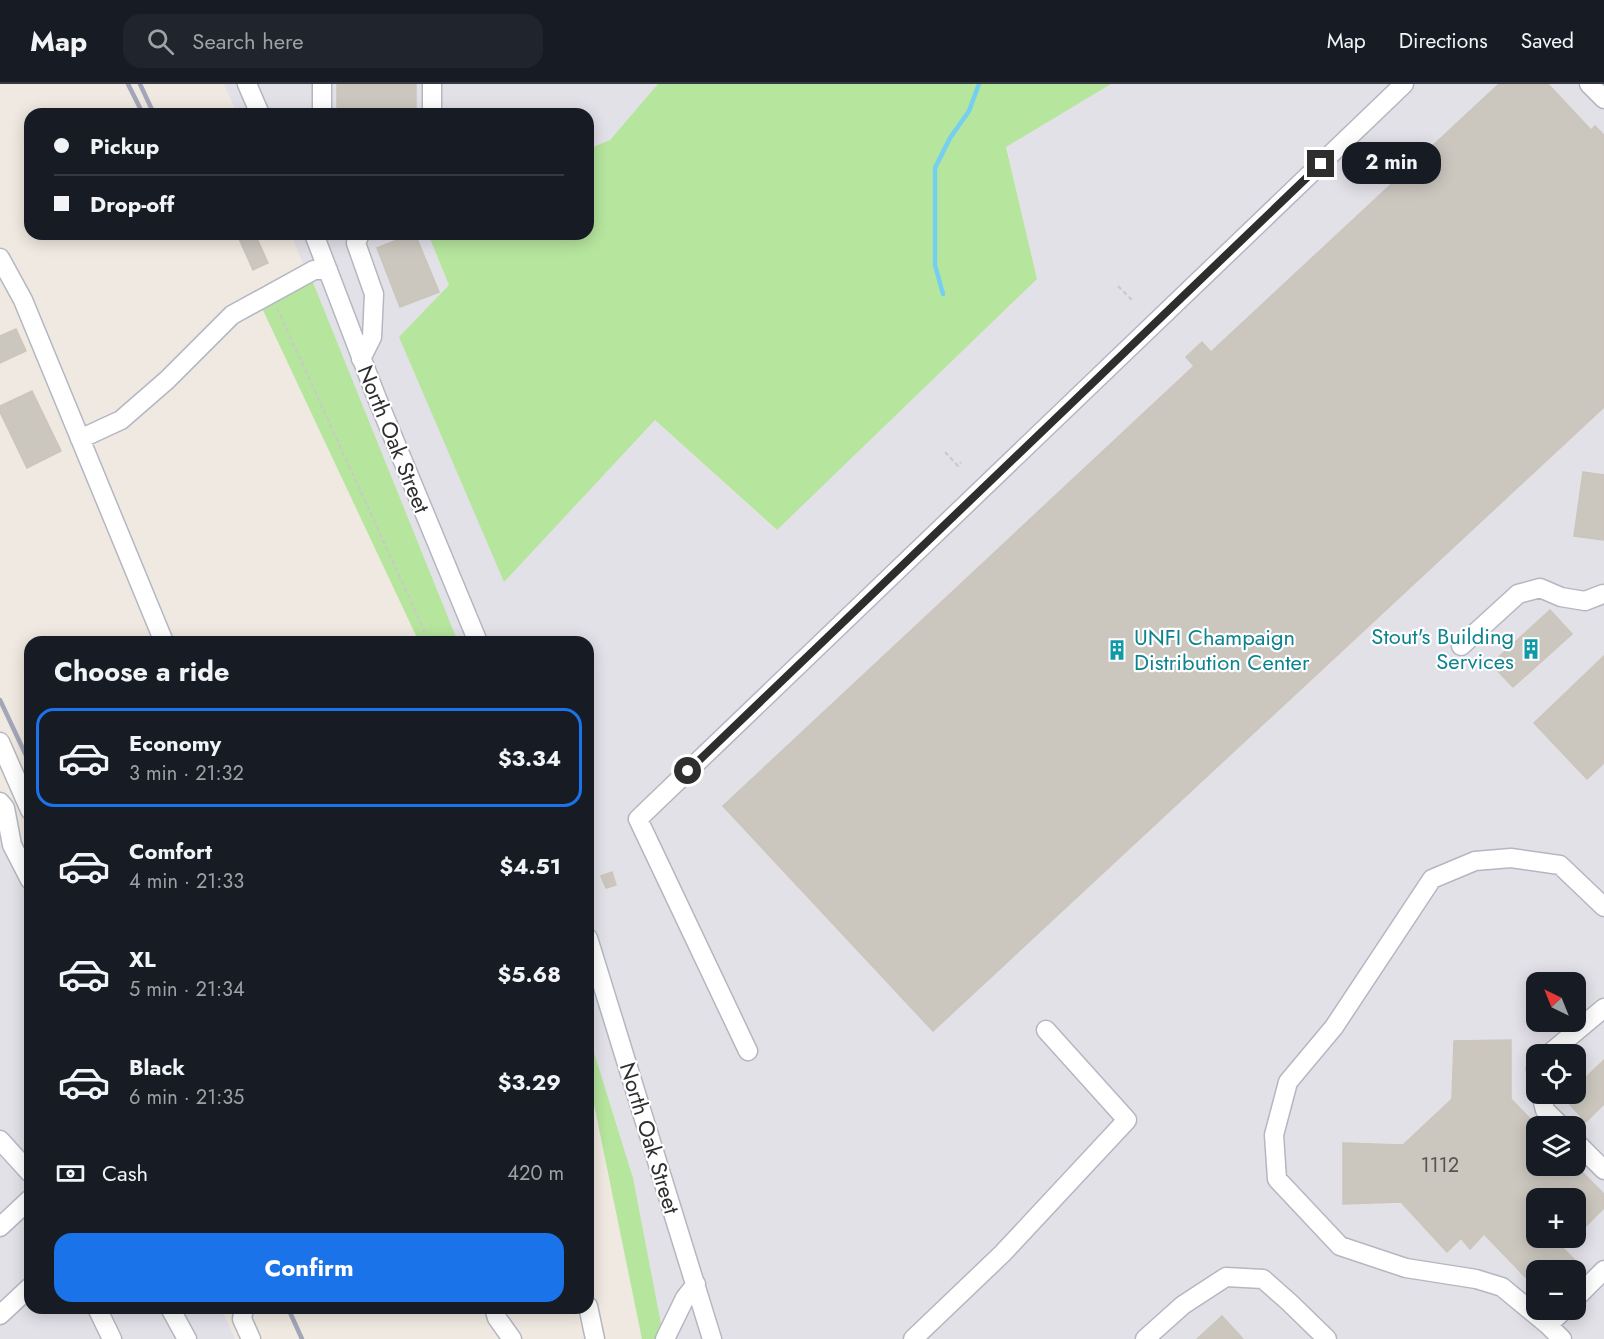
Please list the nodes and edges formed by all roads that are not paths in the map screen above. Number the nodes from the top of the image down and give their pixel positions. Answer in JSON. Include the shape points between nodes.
{"nodes":[{"id":1,"x":247,"y":84,"type":"edge"},
{"id":2,"x":322,"y":84,"type":"edge"},
{"id":3,"x":432,"y":84,"type":"edge"},
{"id":4,"x":1404,"y":84,"type":"edge"},
{"id":5,"x":1589,"y":84,"type":"edge"},
{"id":6,"x":1604,"y":99,"type":"edge"},
{"id":7,"x":257,"y":108,"type":"edge"},
{"id":8,"x":322,"y":108,"type":"edge"},
{"id":9,"x":432,"y":108,"type":"edge"},
{"id":10,"x":316,"y":240,"type":"edge"},
{"id":11,"x":357,"y":240,"type":"edge"},
{"id":12,"x":0,"y":258,"type":"edge"},
{"id":13,"x":328,"y":270,"type":"junction"},
{"id":14,"x":361,"y":358,"type":"junction"},
{"id":15,"x":80,"y":439,"type":"junction"},
{"id":16,"x":1604,"y":596,"type":"edge"},
{"id":17,"x":162,"y":636,"type":"edge"},
{"id":18,"x":476,"y":636,"type":"edge"},
{"id":19,"x":1461,"y":646,"type":"dead end"},
{"id":20,"x":0,"y":742,"type":"edge"},
{"id":21,"x":24,"y":796,"type":"edge"},
{"id":22,"x":0,"y":802,"type":"edge"},
{"id":23,"x":24,"y":868,"type":"edge"},
{"id":24,"x":1604,"y":907,"type":"edge"},
{"id":25,"x":594,"y":957,"type":"edge"},
{"id":26,"x":1604,"y":1008,"type":"edge"},
{"id":27,"x":1046,"y":1030,"type":"dead end"},
{"id":28,"x":1561,"y":1044,"type":"edge"},
{"id":29,"x":748,"y":1051,"type":"dead end"},
{"id":30,"x":0,"y":1140,"type":"edge"},
{"id":31,"x":1586,"y":1152,"type":"edge"},
{"id":32,"x":24,"y":1166,"type":"edge"},
{"id":33,"x":1604,"y":1170,"type":"edge"},
{"id":34,"x":24,"y":1205,"type":"edge"},
{"id":35,"x":0,"y":1227,"type":"edge"},
{"id":36,"x":1604,"y":1270,"type":"edge"},
{"id":37,"x":696,"y":1284,"type":"junction"},
{"id":38,"x":1586,"y":1288,"type":"edge"},
{"id":39,"x":24,"y":1293,"type":"edge"},
{"id":40,"x":101,"y":1314,"type":"edge"},
{"id":41,"x":173,"y":1314,"type":"edge"},
{"id":42,"x":242,"y":1314,"type":"edge"},
{"id":43,"x":496,"y":1314,"type":"edge"},
{"id":44,"x":590,"y":1314,"type":"edge"},
{"id":45,"x":0,"y":1315,"type":"edge"},
{"id":46,"x":1553,"y":1320,"type":"edge"},
{"id":47,"x":1548,"y":1325,"type":"junction"},
{"id":48,"x":112,"y":1339,"type":"edge"},
{"id":49,"x":187,"y":1339,"type":"edge"},
{"id":50,"x":251,"y":1339,"type":"edge"},
{"id":51,"x":512,"y":1339,"type":"edge"},
{"id":52,"x":595,"y":1339,"type":"edge"},
{"id":53,"x":665,"y":1339,"type":"edge"},
{"id":54,"x":712,"y":1339,"type":"edge"},
{"id":55,"x":913,"y":1339,"type":"edge"},
{"id":56,"x":1145,"y":1339,"type":"edge"},
{"id":57,"x":1327,"y":1339,"type":"edge"},
{"id":58,"x":1562,"y":1339,"type":"edge"}],
"edges":[{"from":1,"to":7,"type":"street"},
{"from":2,"to":8,"type":"street"},
{"from":3,"to":9,"type":"street"},
{"from":4,"to":29,"type":"street","via":[[638,819]]},
{"from":5,"to":6,"type":"street"},
{"from":10,"to":13,"type":"street","name":"North Oak Street"},
{"from":11,"to":14,"type":"street","via":[[374,294],[372,337]]},
{"from":12,"to":15,"type":"street","via":[[23,300]]},
{"from":13,"to":14,"type":"street","name":"North Oak Street"},
{"from":13,"to":15,"type":"street","via":[[314,270],[232,315],[121,420]]},
{"from":14,"to":18,"type":"street","name":"North Oak Street"},
{"from":15,"to":17,"type":"street"},
{"from":16,"to":19,"type":"street","via":[[1585,601],[1540,588],[1518,594]]},
{"from":20,"to":21,"type":"street"},
{"from":22,"to":23,"type":"street","via":[[5,808],[12,845]]},
{"from":24,"to":47,"type":"street","via":[[1560,865],[1510,858],[1474,861],[1432,879],[1334,1027],[1288,1082],[1274,1135],[1277,1179],[1340,1246],[1406,1268],[1502,1287]]},
{"from":25,"to":37,"type":"street","name":"North Oak Street"},
{"from":26,"to":28,"type":"street"},
{"from":27,"to":55,"type":"street","via":[[1127,1120],[1003,1253]]},
{"from":30,"to":32,"type":"street"},
{"from":31,"to":33,"type":"street"},
{"from":34,"to":35,"type":"street"},
{"from":36,"to":38,"type":"street"},
{"from":37,"to":53,"type":"street"},
{"from":37,"to":54,"type":"street","name":"North Oak Street"},
{"from":39,"to":45,"type":"street"},
{"from":40,"to":48,"type":"street"},
{"from":41,"to":49,"type":"street"},
{"from":42,"to":50,"type":"street"},
{"from":43,"to":51,"type":"street"},
{"from":44,"to":52,"type":"street"},
{"from":46,"to":47,"type":"street"},
{"from":47,"to":58,"type":"street"},
{"from":56,"to":57,"type":"street","via":[[1183,1305],[1226,1277],[1263,1279]]}]}
